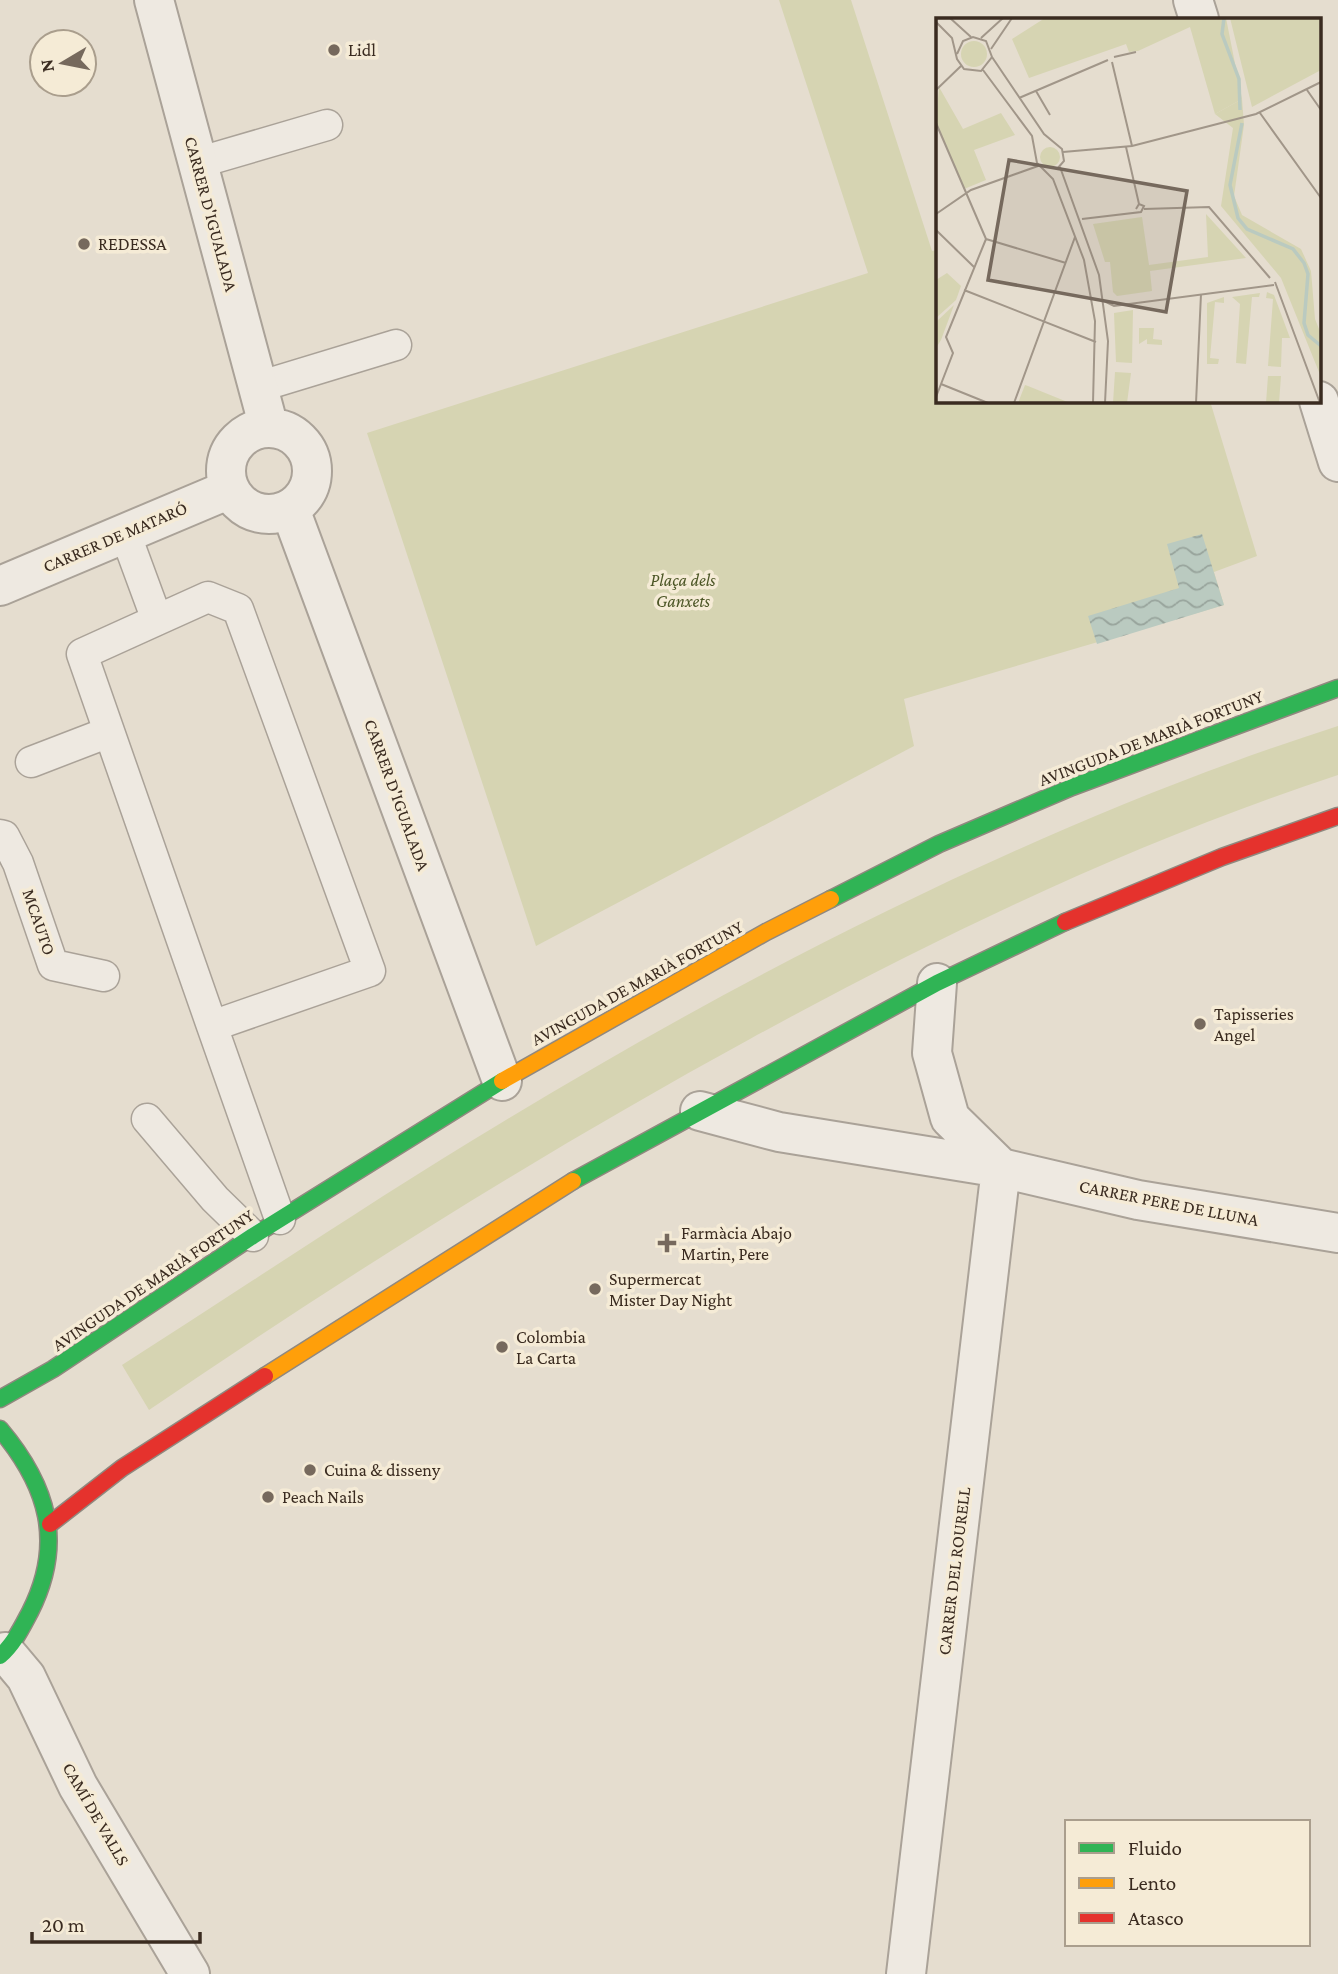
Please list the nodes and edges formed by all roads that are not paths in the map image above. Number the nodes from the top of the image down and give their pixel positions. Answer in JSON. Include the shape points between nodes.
{"nodes":[{"id":1,"x":154,"y":0,"type":"edge"},
{"id":2,"x":1193,"y":0,"type":"edge"},
{"id":3,"x":1199,"y":18,"type":"edge"},
{"id":4,"x":327,"y":125,"type":"dead end"},
{"id":5,"x":197,"y":163,"type":"junction"},
{"id":6,"x":396,"y":345,"type":"dead end"},
{"id":7,"x":258,"y":387,"type":"junction"},
{"id":8,"x":1319,"y":402,"type":"edge"},
{"id":9,"x":268,"y":428,"type":"junction"},
{"id":10,"x":1338,"y":462,"type":"edge"},
{"id":11,"x":230,"y":489,"type":"junction"},
{"id":12,"x":290,"y":509,"type":"junction"},
{"id":13,"x":125,"y":533,"type":"junction"},
{"id":14,"x":0,"y":586,"type":"edge"},
{"id":15,"x":157,"y":620,"type":"junction"},
{"id":16,"x":1338,"y":688,"type":"edge"},
{"id":17,"x":109,"y":732,"type":"junction"},
{"id":18,"x":31,"y":762,"type":"dead end"},
{"id":19,"x":1338,"y":816,"type":"edge"},
{"id":20,"x":0,"y":835,"type":"edge"},
{"id":21,"x":104,"y":976,"type":"dead end"},
{"id":22,"x":937,"y":983,"type":"junction"},
{"id":23,"x":212,"y":1026,"type":"junction"},
{"id":24,"x":502,"y":1081,"type":"junction"},
{"id":25,"x":700,"y":1111,"type":"junction"},
{"id":26,"x":147,"y":1119,"type":"dead end"},
{"id":27,"x":1001,"y":1168,"type":"junction"},
{"id":28,"x":280,"y":1219,"type":"junction"},
{"id":29,"x":1338,"y":1233,"type":"edge"},
{"id":30,"x":253,"y":1236,"type":"junction"},
{"id":31,"x":0,"y":1399,"type":"edge"},
{"id":32,"x":0,"y":1429,"type":"edge"},
{"id":33,"x":50,"y":1524,"type":"junction"},
{"id":34,"x":3,"y":1654,"type":"edge"},
{"id":35,"x":915,"y":1963,"type":"edge"},
{"id":36,"x":190,"y":1974,"type":"edge"}],
"edges":[{"from":1,"to":5,"type":"street","name":"CARRER D'IGUALADA"},
{"from":2,"to":3,"type":"street"},
{"from":4,"to":5,"type":"lane"},
{"from":5,"to":7,"type":"street","name":"CARRER D'IGUALADA"},
{"from":6,"to":7,"type":"lane"},
{"from":7,"to":9,"type":"street","name":"CARRER D'IGUALADA"},
{"from":8,"to":10,"type":"street"},
{"from":9,"to":11,"type":"street","via":[[243,437],[233,448],[227,467]]},
{"from":9,"to":12,"type":"street","via":[[295,436],[311,459],[309,487]]},
{"from":11,"to":12,"type":"street","via":[[249,510],[263,514]]},
{"from":11,"to":13,"type":"street","name":"CARRER DE MATARÓ"},
{"from":12,"to":24,"type":"street","name":"CARRER D'IGUALADA"},
{"from":13,"to":14,"type":"street","name":"CARRER DE MATARÓ"},
{"from":13,"to":15,"type":"lane"},
{"from":15,"to":17,"type":"lane","via":[[82,654]]},
{"from":15,"to":23,"type":"lane","via":[[208,597],[238,608],[370,971]]},
{"from":16,"to":24,"type":"main road","name":"AVINGUDA DE MARIÀ FORTUNY","via":[[1072,787],[939,844],[766,932]]},
{"from":17,"to":18,"type":"lane"},
{"from":17,"to":23,"type":"lane"},
{"from":19,"to":22,"type":"main road","via":[[1222,857],[1072,919]]},
{"from":20,"to":21,"type":"lane","name":"MCAUTO","via":[[18,863],[53,965]]},
{"from":22,"to":25,"type":"main road"},
{"from":22,"to":27,"type":"street","via":[[932,1054],[950,1118]]},
{"from":23,"to":28,"type":"lane"},
{"from":24,"to":28,"type":"main road","name":"AVINGUDA DE MARIÀ FORTUNY"},
{"from":25,"to":27,"type":"street","name":"CARRER PERE DE LLUNA","via":[[779,1132]]},
{"from":25,"to":33,"type":"main road","via":[[606,1161],[450,1257],[122,1468]]},
{"from":26,"to":30,"type":"lane"},
{"from":27,"to":29,"type":"street","name":"CARRER PERE DE LLUNA","via":[[1138,1200]]},
{"from":27,"to":35,"type":"street","name":"CARRER DEL ROURELL"},
{"from":28,"to":30,"type":"main road","name":"AVINGUDA DE MARIÀ FORTUNY"},
{"from":30,"to":31,"type":"main road","name":"AVINGUDA DE MARIÀ FORTUNY","via":[[54,1369]]},
{"from":32,"to":33,"type":"main road","via":[[33,1475]]},
{"from":33,"to":34,"type":"main road","via":[[49,1565],[34,1606]]},
{"from":34,"to":36,"type":"street","name":"CAMÍ DE VALLS","via":[[26,1677],[78,1786]]}]}
